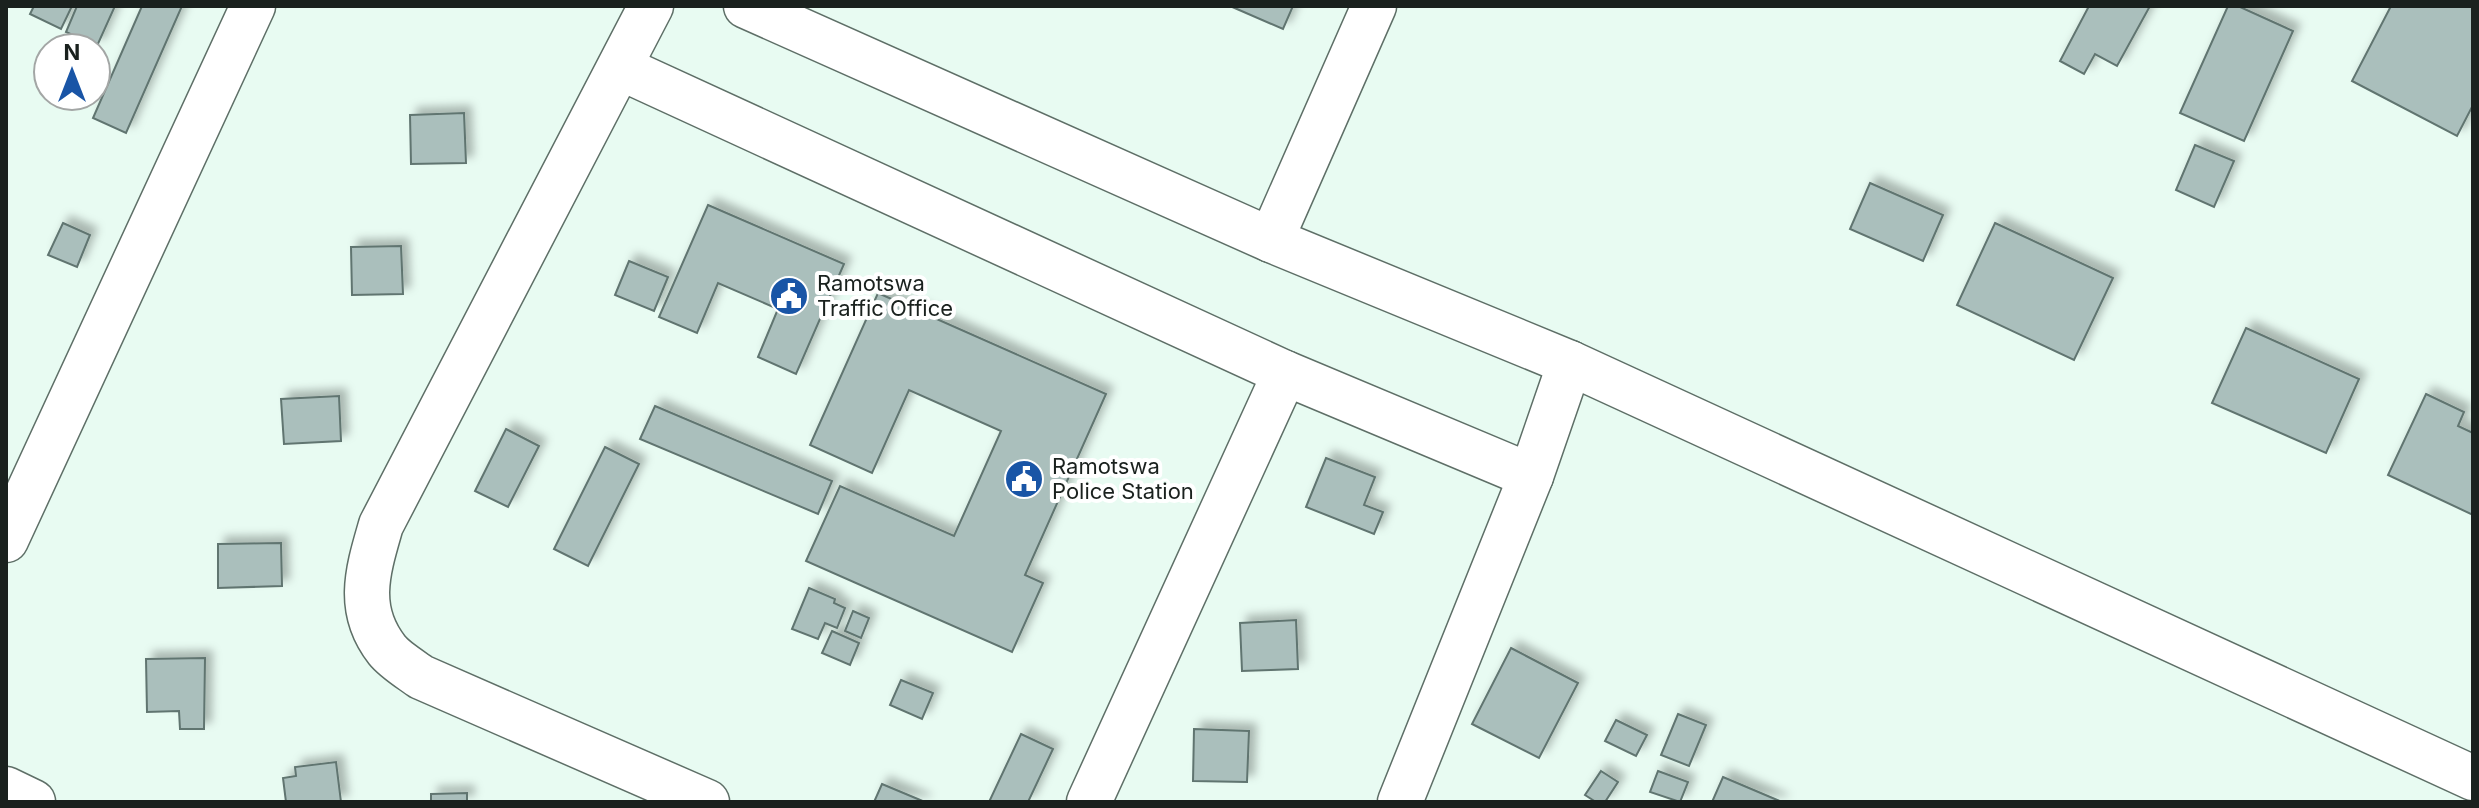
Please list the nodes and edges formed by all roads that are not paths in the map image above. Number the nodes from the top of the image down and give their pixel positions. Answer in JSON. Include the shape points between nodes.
{"nodes":[{"id":1,"x":253,"y":6,"type":"edge"},
{"id":2,"x":651,"y":6,"type":"edge"},
{"id":3,"x":746,"y":6,"type":"edge"},
{"id":4,"x":1374,"y":6,"type":"edge"},
{"id":5,"x":621,"y":68,"type":"junction"},
{"id":6,"x":1271,"y":240,"type":"junction"},
{"id":7,"x":1570,"y":363,"type":"junction"},
{"id":8,"x":1285,"y":373,"type":"junction"},
{"id":9,"x":1531,"y":476,"type":"junction"},
{"id":10,"x":6,"y":540,"type":"edge"},
{"id":11,"x":2473,"y":778,"type":"edge"},
{"id":12,"x":6,"y":789,"type":"edge"},
{"id":13,"x":33,"y":802,"type":"edge"},
{"id":14,"x":707,"y":802,"type":"edge"},
{"id":15,"x":1089,"y":802,"type":"edge"},
{"id":16,"x":1400,"y":802,"type":"edge"}],
"edges":[{"from":1,"to":10,"type":"street"},
{"from":2,"to":5,"type":"street"},
{"from":3,"to":6,"type":"street"},
{"from":4,"to":6,"type":"street"},
{"from":5,"to":8,"type":"street"},
{"from":5,"to":14,"type":"street","via":[[381,525],[366,576],[368,615],[387,651],[421,677]]},
{"from":6,"to":7,"type":"street"},
{"from":7,"to":9,"type":"street"},
{"from":7,"to":11,"type":"street"},
{"from":8,"to":9,"type":"street"},
{"from":8,"to":15,"type":"street"},
{"from":9,"to":16,"type":"street"},
{"from":12,"to":13,"type":"street"}]}
